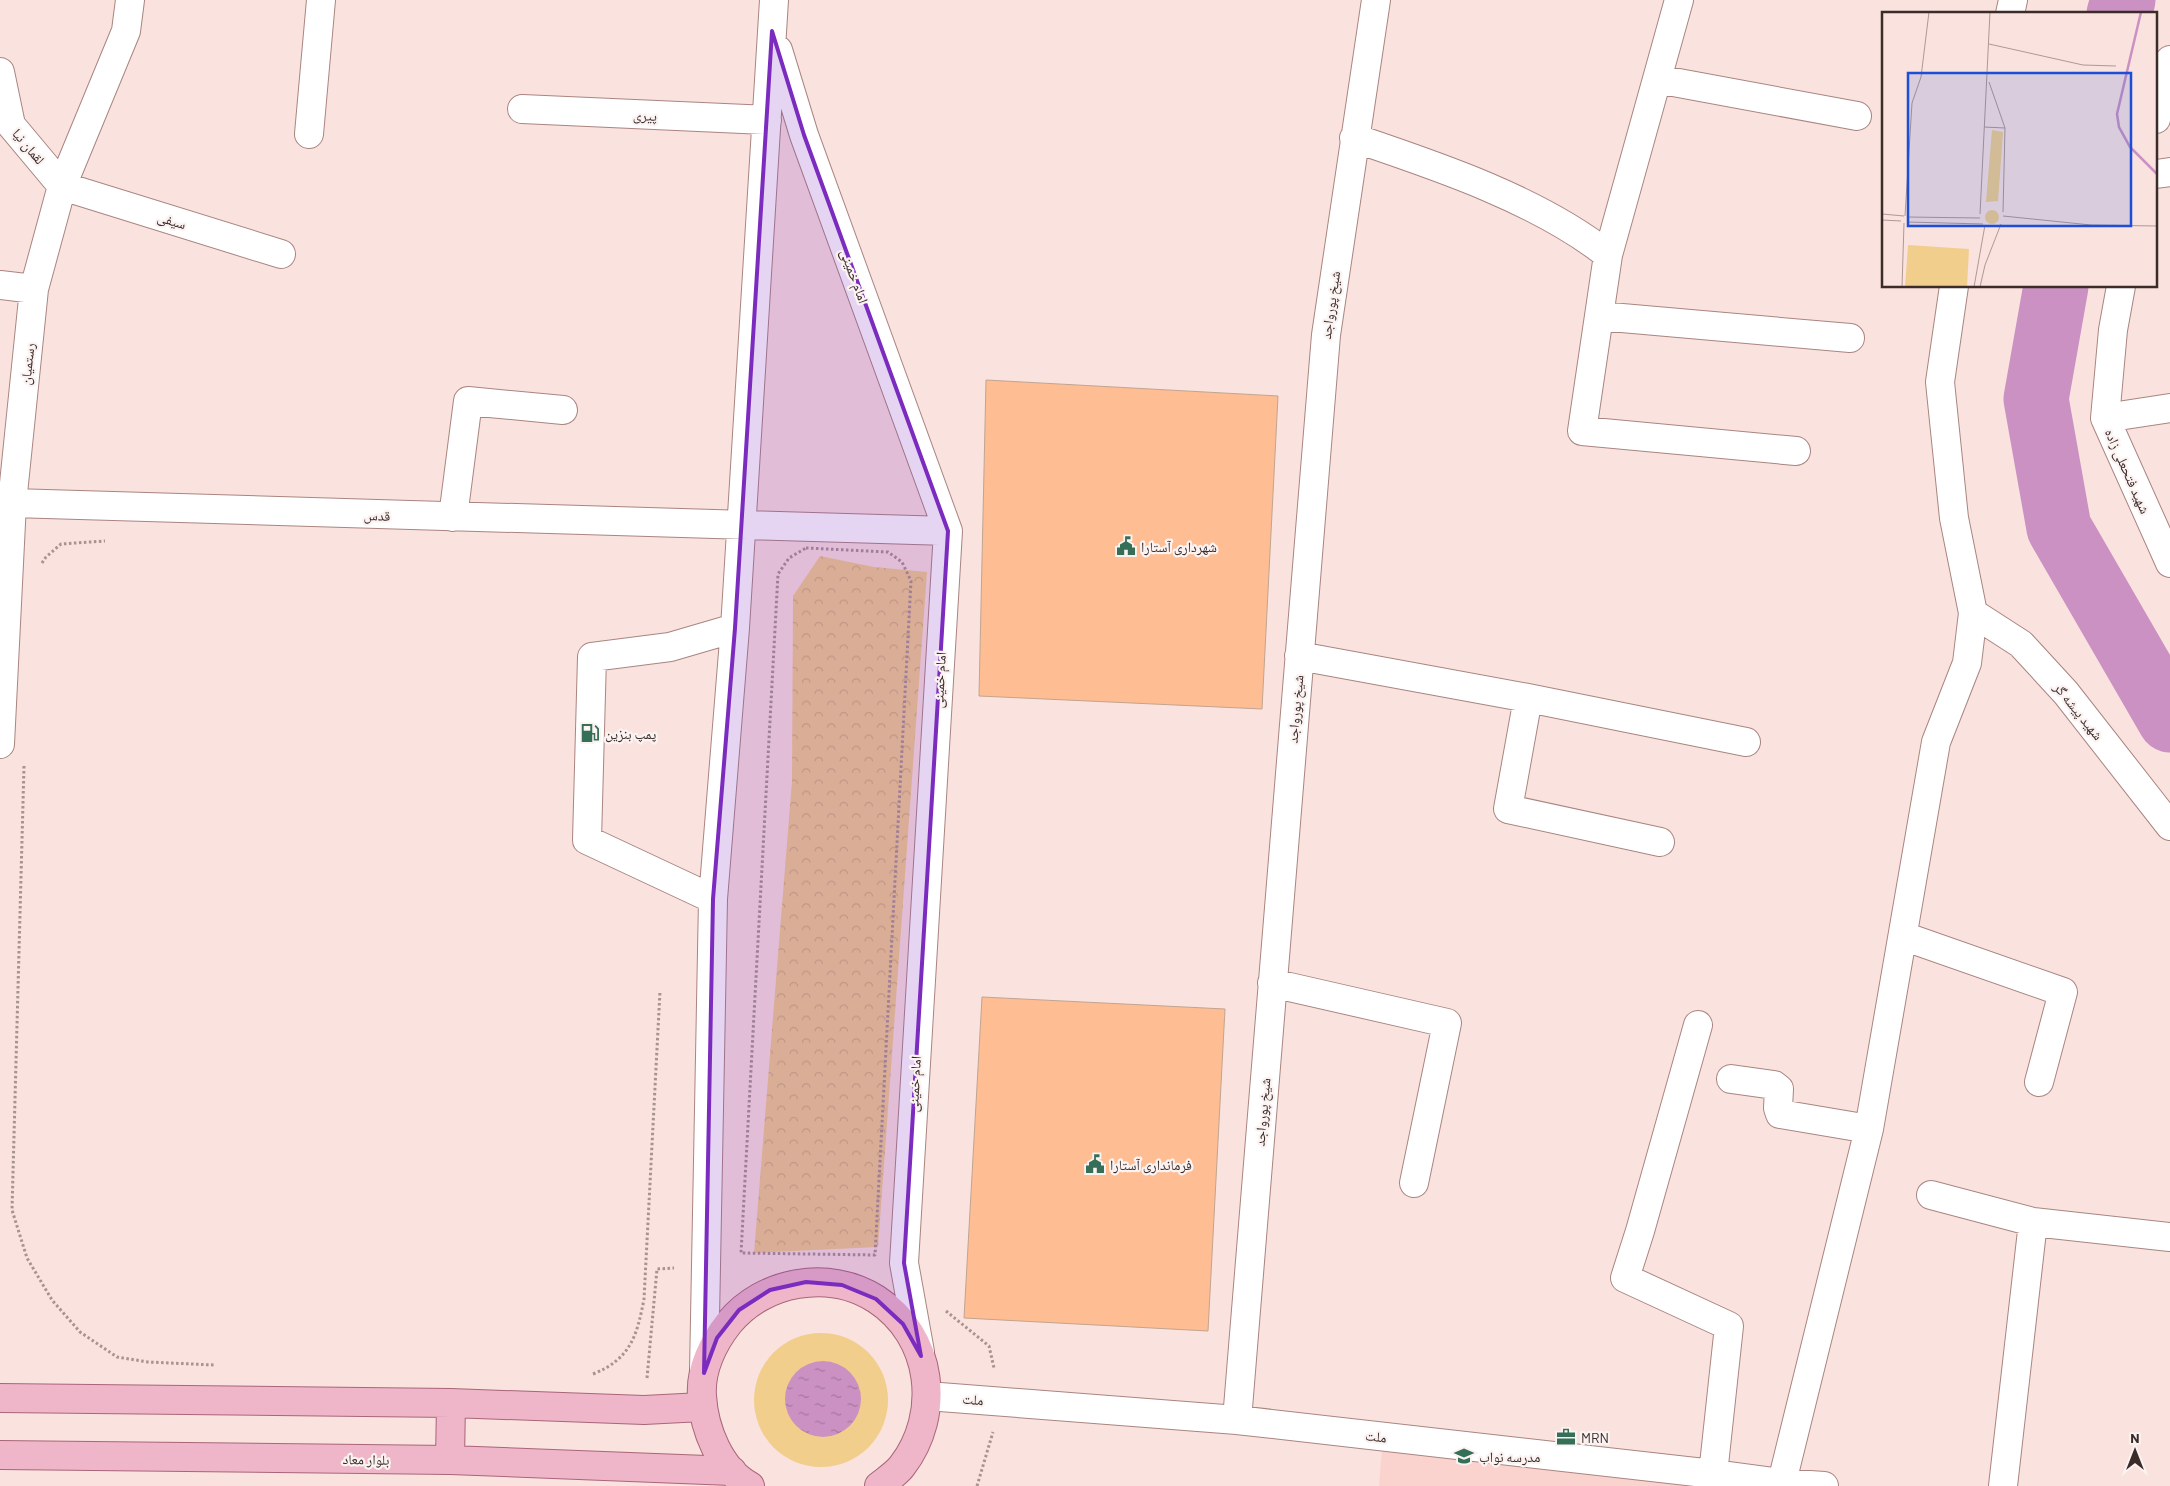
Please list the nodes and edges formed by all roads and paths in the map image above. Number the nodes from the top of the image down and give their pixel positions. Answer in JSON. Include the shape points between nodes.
{"nodes":[{"id":1,"x":130,"y":0,"type":"edge"},
{"id":2,"x":321,"y":0,"type":"edge"},
{"id":3,"x":774,"y":0,"type":"edge"},
{"id":4,"x":1376,"y":0,"type":"edge"},
{"id":5,"x":1680,"y":0,"type":"edge"},
{"id":6,"x":772,"y":32,"type":"junction"},
{"id":7,"x":2170,"y":60,"type":"edge"},
{"id":8,"x":0,"y":72,"type":"edge"},
{"id":9,"x":1657,"y":78,"type":"junction"},
{"id":10,"x":522,"y":110,"type":"dead end"},
{"id":11,"x":2158,"y":111,"type":"edge"},
{"id":12,"x":1857,"y":116,"type":"dead end"},
{"id":13,"x":767,"y":120,"type":"junction"},
{"id":14,"x":309,"y":134,"type":"dead end"},
{"id":15,"x":1354,"y":138,"type":"junction"},
{"id":16,"x":62,"y":186,"type":"junction"},
{"id":17,"x":281,"y":254,"type":"dead end"},
{"id":18,"x":1608,"y":255,"type":"junction"},
{"id":19,"x":0,"y":286,"type":"edge"},
{"id":20,"x":1954,"y":288,"type":"edge"},
{"id":21,"x":2121,"y":288,"type":"edge"},
{"id":22,"x":34,"y":289,"type":"junction"},
{"id":23,"x":1599,"y":316,"type":"junction"},
{"id":24,"x":1850,"y":338,"type":"dead end"},
{"id":25,"x":2170,"y":408,"type":"edge"},
{"id":26,"x":563,"y":410,"type":"dead end"},
{"id":27,"x":2105,"y":418,"type":"junction"},
{"id":28,"x":1796,"y":452,"type":"dead end"},
{"id":29,"x":12,"y":503,"type":"junction"},
{"id":30,"x":453,"y":517,"type":"junction"},
{"id":31,"x":741,"y":526,"type":"junction"},
{"id":32,"x":948,"y":531,"type":"junction"},
{"id":33,"x":108,"y":541,"type":"dead end"},
{"id":34,"x":2170,"y":563,"type":"edge"},
{"id":35,"x":42,"y":564,"type":"dead end"},
{"id":36,"x":1973,"y":613,"type":"junction"},
{"id":37,"x":735,"y":628,"type":"junction"},
{"id":38,"x":1299,"y":656,"type":"junction"},
{"id":39,"x":1528,"y":698,"type":"junction"},
{"id":40,"x":1746,"y":742,"type":"dead end"},
{"id":41,"x":0,"y":744,"type":"edge"},
{"id":42,"x":24,"y":762,"type":"dead end"},
{"id":43,"x":2170,"y":826,"type":"edge"},
{"id":44,"x":1660,"y":842,"type":"dead end"},
{"id":45,"x":713,"y":899,"type":"junction"},
{"id":46,"x":1903,"y":936,"type":"junction"},
{"id":47,"x":1272,"y":983,"type":"junction"},
{"id":48,"x":660,"y":991,"type":"dead end"},
{"id":49,"x":1698,"y":1025,"type":"dead end"},
{"id":50,"x":1731,"y":1079,"type":"dead end"},
{"id":51,"x":2039,"y":1082,"type":"dead end"},
{"id":52,"x":1869,"y":1129,"type":"junction"},
{"id":53,"x":1414,"y":1183,"type":"dead end"},
{"id":54,"x":1931,"y":1195,"type":"dead end"},
{"id":55,"x":2033,"y":1222,"type":"junction"},
{"id":56,"x":2170,"y":1237,"type":"edge"},
{"id":57,"x":875,"y":1255,"type":"joint"},
{"id":58,"x":921,"y":1356,"type":"junction"},
{"id":59,"x":217,"y":1365,"type":"dead end"},
{"id":60,"x":704,"y":1373,"type":"junction"},
{"id":61,"x":588,"y":1376,"type":"dead end"},
{"id":62,"x":927,"y":1396,"type":"junction"},
{"id":63,"x":0,"y":1398,"type":"edge"},
{"id":64,"x":451,"y":1403,"type":"junction"},
{"id":65,"x":702,"y":1407,"type":"junction"},
{"id":66,"x":1237,"y":1420,"type":"junction"},
{"id":67,"x":919,"y":1437,"type":"junction"},
{"id":68,"x":0,"y":1455,"type":"edge"},
{"id":69,"x":450,"y":1460,"type":"junction"},
{"id":70,"x":1712,"y":1474,"type":"junction"},
{"id":71,"x":743,"y":1481,"type":"edge"},
{"id":72,"x":1781,"y":1485,"type":"edge"},
{"id":73,"x":879,"y":1486,"type":"edge"},
{"id":74,"x":903,"y":1486,"type":"edge"},
{"id":75,"x":1824,"y":1486,"type":"edge"},
{"id":76,"x":2003,"y":1486,"type":"edge"}],
"edges":[{"from":1,"to":16,"type":"street","name":"رستمیان","via":[[126,31]]},
{"from":2,"to":14,"type":"street"},
{"from":3,"to":6,"type":"street","name":"امام خمینی"},
{"from":4,"to":15,"type":"street","name":"شیخ پورواجد"},
{"from":5,"to":9,"type":"street"},
{"from":6,"to":13,"type":"street","name":"امام خمینی"},
{"from":6,"to":32,"type":"street","name":"امام خمینی","via":[[804,135]]},
{"from":7,"to":11,"type":"street"},
{"from":8,"to":16,"type":"street","name":"لقمان نیا","via":[[11,125]]},
{"from":9,"to":12,"type":"street"},
{"from":9,"to":18,"type":"street"},
{"from":10,"to":13,"type":"street","name":"پیری"},
{"from":13,"to":31,"type":"street","name":"امام خمینی"},
{"from":15,"to":18,"type":"street","via":[[1508,196],[1587,239]]},
{"from":15,"to":38,"type":"street","name":"شیخ پورواجد","via":[[1326,335]]},
{"from":16,"to":17,"type":"street","name":"سیفی"},
{"from":16,"to":22,"type":"street","name":"رستمیان"},
{"from":18,"to":23,"type":"street"},
{"from":19,"to":22,"type":"street"},
{"from":20,"to":36,"type":"street","via":[[1940,382],[1954,518]]},
{"from":21,"to":27,"type":"street","name":"شهید فتحعلی زاده","via":[[2113,330]]},
{"from":22,"to":29,"type":"street","name":"رستمیان"},
{"from":23,"to":24,"type":"street"},
{"from":23,"to":28,"type":"street","via":[[1582,431]]},
{"from":25,"to":27,"type":"street"},
{"from":26,"to":30,"type":"street","via":[[468,402]]},
{"from":27,"to":34,"type":"street","name":"شهید فتحعلی زاده"},
{"from":29,"to":30,"type":"street","name":"قدس"},
{"from":29,"to":41,"type":"street","name":"رستمیان"},
{"from":30,"to":31,"type":"street","name":"قدس"},
{"from":31,"to":32,"type":"street","name":"قدس"},
{"from":31,"to":37,"type":"street","name":"امام خمینی"},
{"from":32,"to":58,"type":"street","name":"امام خمینی","via":[[904,1263]]},
{"from":33,"to":35,"type":"path","via":[[61,544]]},
{"from":36,"to":43,"type":"street","name":"شهید پیشه گر","via":[[2021,644],[2066,693]]},
{"from":36,"to":46,"type":"street","via":[[1967,663],[1936,742]]},
{"from":37,"to":45,"type":"street","name":"امام خمینی"},
{"from":37,"to":45,"type":"street","via":[[670,647],[592,657],[587,840]]},
{"from":38,"to":39,"type":"street"},
{"from":38,"to":47,"type":"street","name":"شیخ پورواجد"},
{"from":39,"to":40,"type":"street"},
{"from":39,"to":44,"type":"street","via":[[1508,809]]},
{"from":42,"to":59,"type":"path","via":[[12,1210],[28,1258],[52,1300],[80,1332],[117,1356],[148,1362]]},
{"from":45,"to":60,"type":"street","name":"امام خمینی"},
{"from":46,"to":51,"type":"street","via":[[2063,992]]},
{"from":46,"to":52,"type":"street"},
{"from":47,"to":53,"type":"street","via":[[1447,1024]]},
{"from":47,"to":66,"type":"street","name":"شیخ پورواجد"},
{"from":48,"to":61,"type":"path","via":[[644,1299],[638,1330],[621,1358]]},
{"from":49,"to":70,"type":"street","via":[[1625,1278],[1729,1326]]},
{"from":50,"to":52,"type":"street","via":[[1774,1085],[1779,1089],[1780,1114]]},
{"from":52,"to":72,"type":"street"},
{"from":54,"to":55,"type":"street"},
{"from":55,"to":56,"type":"street"},
{"from":55,"to":76,"type":"street"},
{"from":57,"to":57,"type":"path","via":[[910,581],[902,562],[888,552],[806,548],[789,558],[778,574],[741,1253]]},
{"from":58,"to":60,"type":"main road","via":[[903,1324],[876,1299],[842,1285],[806,1282],[770,1290],[740,1310],[716,1338]]},
{"from":58,"to":62,"type":"main road"},
{"from":60,"to":65,"type":"main road"},
{"from":62,"to":66,"type":"street","name":"ملت"},
{"from":62,"to":67,"type":"main road"},
{"from":63,"to":64,"type":"main road"},
{"from":64,"to":65,"type":"main road","via":[[644,1410]]},
{"from":64,"to":69,"type":"main road"},
{"from":65,"to":71,"type":"main road","via":[[712,1441]]},
{"from":66,"to":70,"type":"street","name":"ملت"},
{"from":67,"to":73,"type":"main road","via":[[901,1467]]},
{"from":67,"to":74,"type":"main road"},
{"from":68,"to":69,"type":"main road","name":"بلوار معاد"},
{"from":69,"to":71,"type":"main road","name":"بلوار معاد"},
{"from":70,"to":72,"type":"street","name":"ملت"},
{"from":72,"to":75,"type":"street","name":"ملت"}]}
